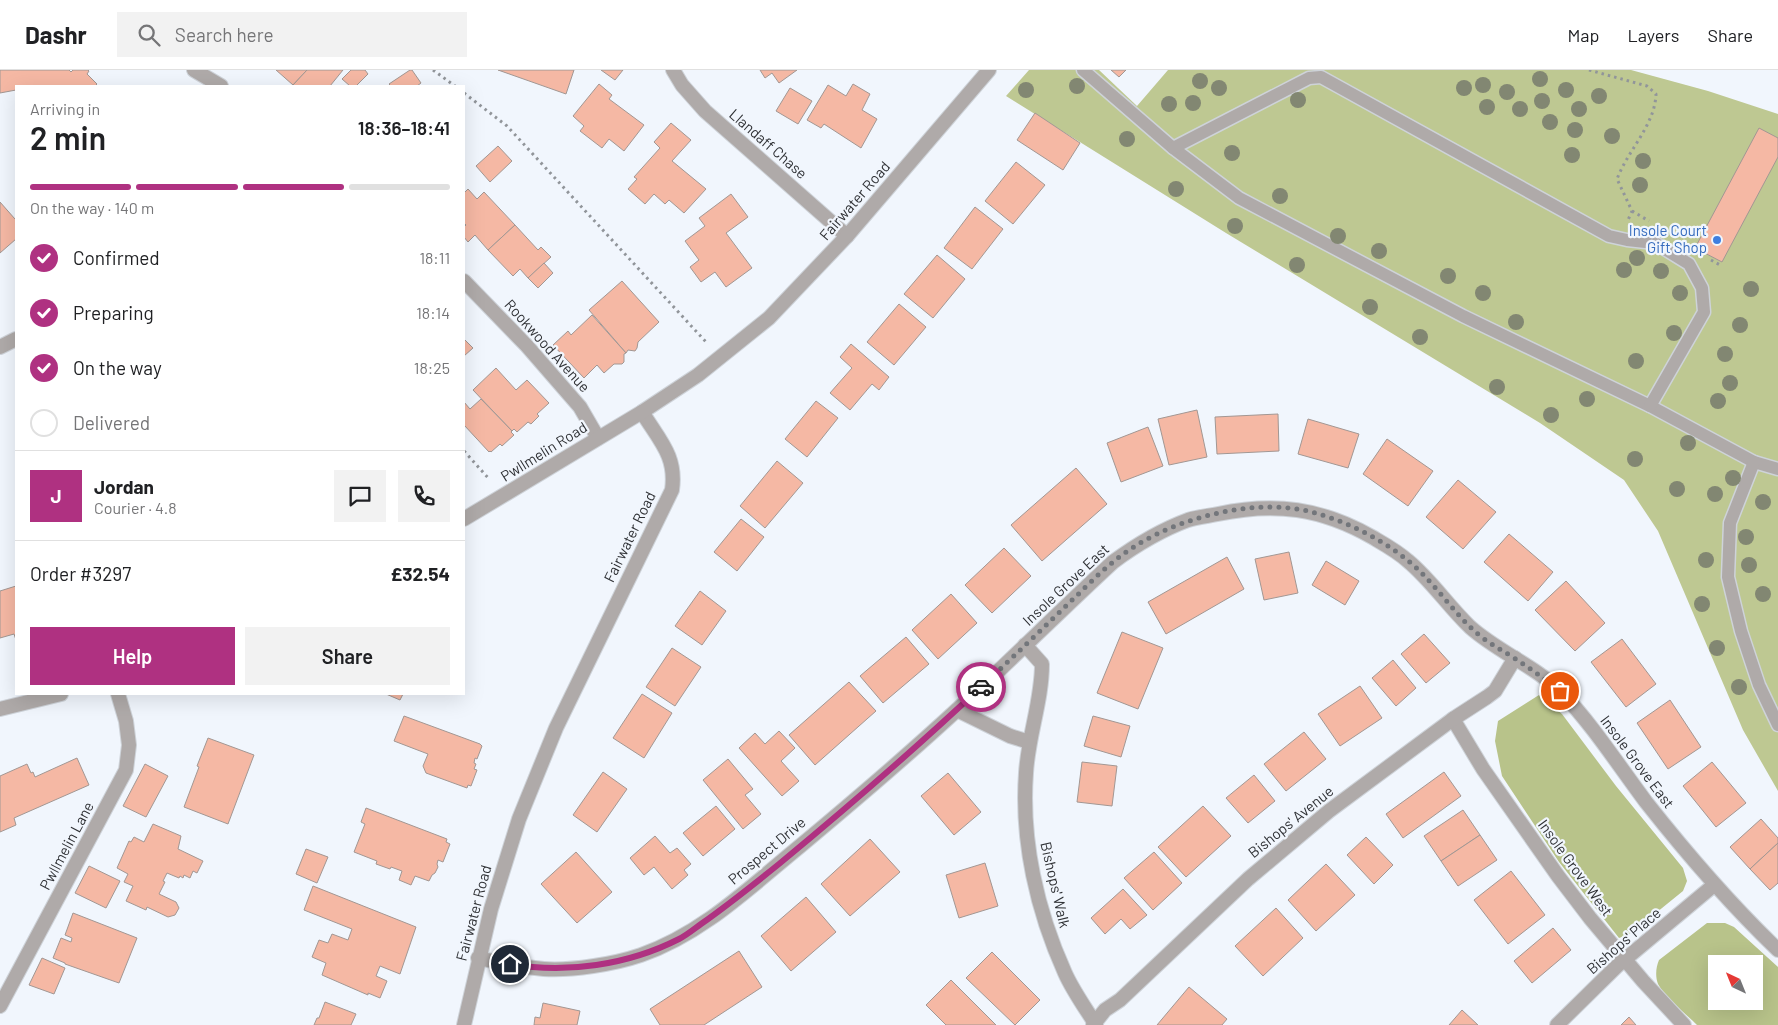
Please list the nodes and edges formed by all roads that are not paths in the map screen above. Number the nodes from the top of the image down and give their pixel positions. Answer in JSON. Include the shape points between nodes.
{"nodes":[{"id":1,"x":194,"y":70,"type":"edge"},
{"id":2,"x":673,"y":70,"type":"edge"},
{"id":3,"x":989,"y":70,"type":"edge"},
{"id":4,"x":1083,"y":70,"type":"edge"},
{"id":5,"x":219,"y":85,"type":"edge"},
{"id":6,"x":1173,"y":148,"type":"junction"},
{"id":7,"x":847,"y":236,"type":"junction"},
{"id":8,"x":465,"y":282,"type":"edge"},
{"id":9,"x":15,"y":340,"type":"edge"},
{"id":10,"x":0,"y":346,"type":"edge"},
{"id":11,"x":1650,"y":406,"type":"junction"},
{"id":12,"x":642,"y":412,"type":"junction"},
{"id":13,"x":598,"y":438,"type":"junction"},
{"id":14,"x":1754,"y":462,"type":"junction"},
{"id":15,"x":1778,"y":469,"type":"edge"},
{"id":16,"x":465,"y":518,"type":"edge"},
{"id":17,"x":1025,"y":645,"type":"junction"},
{"id":18,"x":1514,"y":658,"type":"junction"},
{"id":19,"x":57,"y":695,"type":"edge"},
{"id":20,"x":118,"y":695,"type":"edge"},
{"id":21,"x":0,"y":709,"type":"edge"},
{"id":22,"x":957,"y":710,"type":"junction"},
{"id":23,"x":1453,"y":720,"type":"junction"},
{"id":24,"x":1778,"y":725,"type":"edge"},
{"id":25,"x":1029,"y":742,"type":"junction"},
{"id":26,"x":1714,"y":885,"type":"junction"},
{"id":27,"x":1778,"y":950,"type":"edge"},
{"id":28,"x":478,"y":958,"type":"junction"},
{"id":29,"x":1625,"y":960,"type":"junction"},
{"id":30,"x":0,"y":1006,"type":"edge"},
{"id":31,"x":1095,"y":1024,"type":"edge"},
{"id":32,"x":464,"y":1025,"type":"edge"},
{"id":33,"x":1557,"y":1025,"type":"edge"},
{"id":34,"x":1684,"y":1025,"type":"edge"}],
"edges":[{"from":1,"to":5,"type":"street"},
{"from":2,"to":7,"type":"street","name":"Llandaff Chase","via":[[705,111]]},
{"from":3,"to":7,"type":"street","name":"Fairwater Road"},
{"from":4,"to":6,"type":"lane"},
{"from":6,"to":11,"type":"lane","via":[[1239,198],[1463,316]]},
{"from":6,"to":11,"type":"lane","via":[[1309,78],[1321,77],[1609,236],[1655,243],[1689,264],[1702,288],[1704,312]]},
{"from":7,"to":12,"type":"street","name":"Fairwater Road","via":[[769,318],[698,375]]},
{"from":8,"to":13,"type":"street","name":"Rookwood Avenue","via":[[528,346],[580,407]]},
{"from":9,"to":10,"type":"street"},
{"from":11,"to":14,"type":"lane"},
{"from":12,"to":13,"type":"street","name":"Pwllmelin Road"},
{"from":12,"to":28,"type":"street","name":"Fairwater Road","via":[[672,464],[672,490],[538,770],[506,857]]},
{"from":13,"to":16,"type":"street","name":"Pwllmelin Road"},
{"from":14,"to":15,"type":"lane"},
{"from":14,"to":24,"type":"lane","via":[[1730,523],[1728,577],[1759,685]]},
{"from":17,"to":18,"type":"street","name":"Insole Grove East","via":[[1113,562],[1160,532],[1190,520],[1256,508],[1277,508],[1333,518],[1386,544],[1407,559],[1475,631]]},
{"from":17,"to":22,"type":"street","name":"Prospect Drive"},
{"from":17,"to":25,"type":"street","name":"Bishops' Walk","via":[[1042,664],[1040,696]]},
{"from":18,"to":23,"type":"street","name":"Bishops' Avenue","via":[[1494,690]]},
{"from":18,"to":26,"type":"street","name":"Insole Grove East","via":[[1560,691],[1578,711]]},
{"from":19,"to":21,"type":"street"},
{"from":20,"to":30,"type":"street","name":"Pwllmelin Lane","via":[[129,745],[126,770]]},
{"from":22,"to":25,"type":"street"},
{"from":22,"to":28,"type":"street","name":"Prospect Drive","via":[[743,894],[680,939],[640,955],[573,968],[546,969]]},
{"from":23,"to":29,"type":"street","name":"Insole Grove West","via":[[1558,876]]},
{"from":23,"to":31,"type":"street","name":"Bishops' Avenue","via":[[1342,800],[1248,879],[1106,1010]]},
{"from":25,"to":31,"type":"street","name":"Bishops' Walk","via":[[1025,822],[1038,896],[1066,974]]},
{"from":26,"to":27,"type":"street","name":"Insole Grove East"},
{"from":26,"to":29,"type":"street","name":"Bishops' Place"},
{"from":28,"to":32,"type":"street","name":"Fairwater Road"},
{"from":29,"to":33,"type":"street","name":"Bishops' Place"},
{"from":29,"to":34,"type":"street","name":"Insole Grove West"}]}
